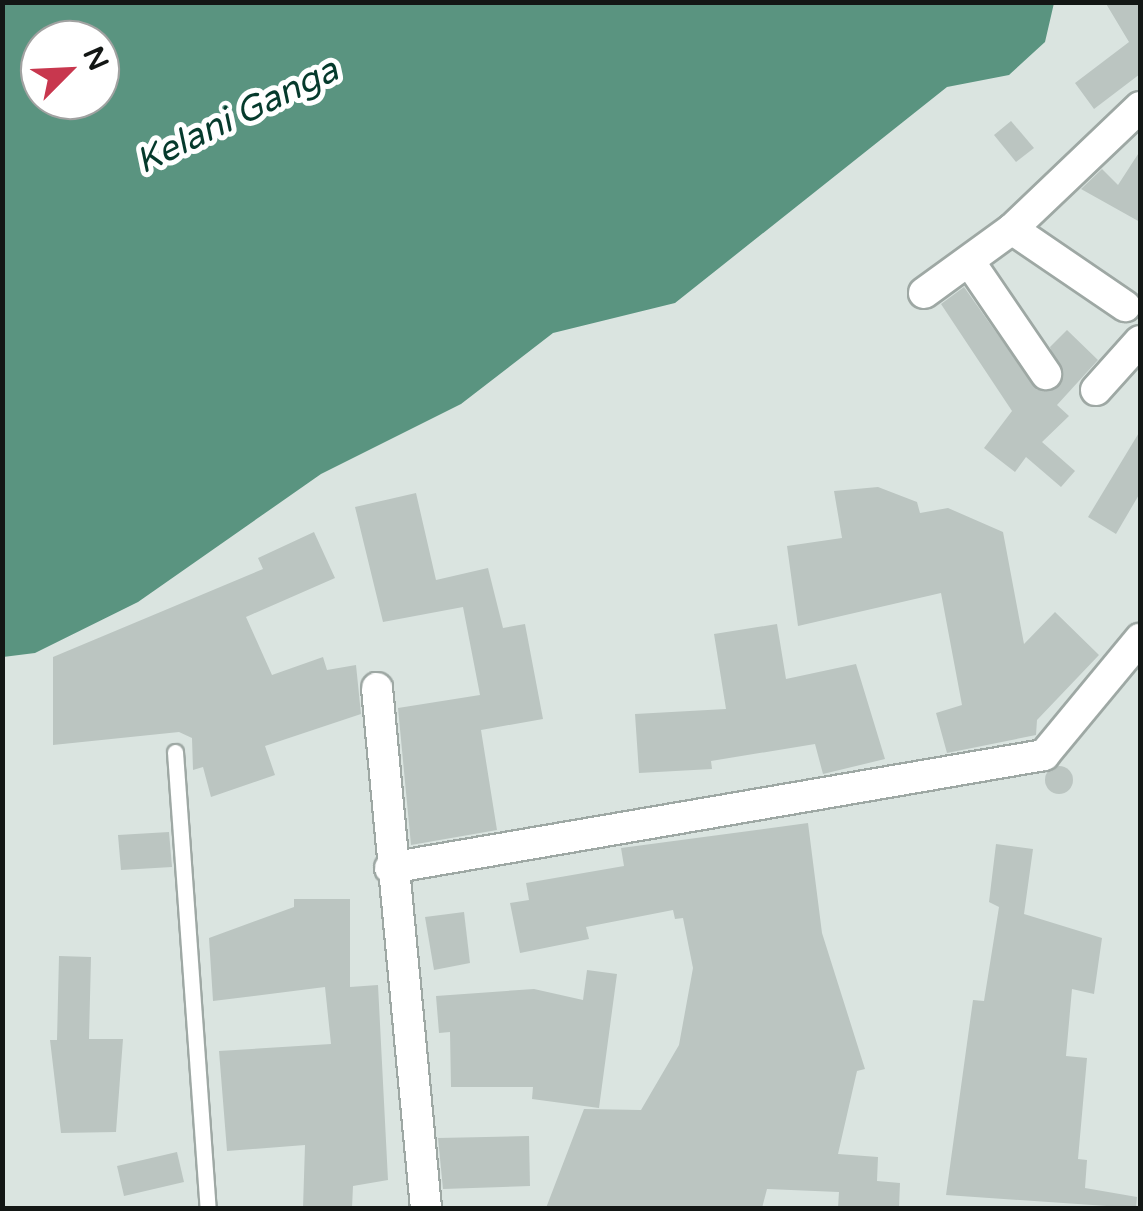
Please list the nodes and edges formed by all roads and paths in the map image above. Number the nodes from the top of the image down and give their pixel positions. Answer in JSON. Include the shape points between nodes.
{"nodes":[{"id":1,"x":1137,"y":115,"type":"edge"},
{"id":2,"x":1012,"y":229,"type":"junction"},
{"id":3,"x":968,"y":261,"type":"junction"},
{"id":4,"x":924,"y":293,"type":"dead end"},
{"id":5,"x":1125,"y":306,"type":"dead end"},
{"id":6,"x":1140,"y":341,"type":"edge"},
{"id":7,"x":1046,"y":374,"type":"dead end"},
{"id":8,"x":1096,"y":390,"type":"dead end"},
{"id":9,"x":1140,"y":639,"type":"edge"},
{"id":10,"x":377,"y":688,"type":"dead end"},
{"id":11,"x":175,"y":752,"type":"dead end"},
{"id":12,"x":390,"y":868,"type":"junction"},
{"id":13,"x":208,"y":1208,"type":"edge"},
{"id":14,"x":426,"y":1208,"type":"edge"}],
"edges":[{"from":1,"to":2,"type":"street"},
{"from":2,"to":3,"type":"street"},
{"from":2,"to":5,"type":"street"},
{"from":3,"to":4,"type":"street"},
{"from":3,"to":7,"type":"street"},
{"from":6,"to":8,"type":"street"},
{"from":9,"to":12,"type":"street","via":[[1044,754]]},
{"from":10,"to":12,"type":"street"},
{"from":11,"to":13,"type":"lane"},
{"from":12,"to":14,"type":"street"}]}
